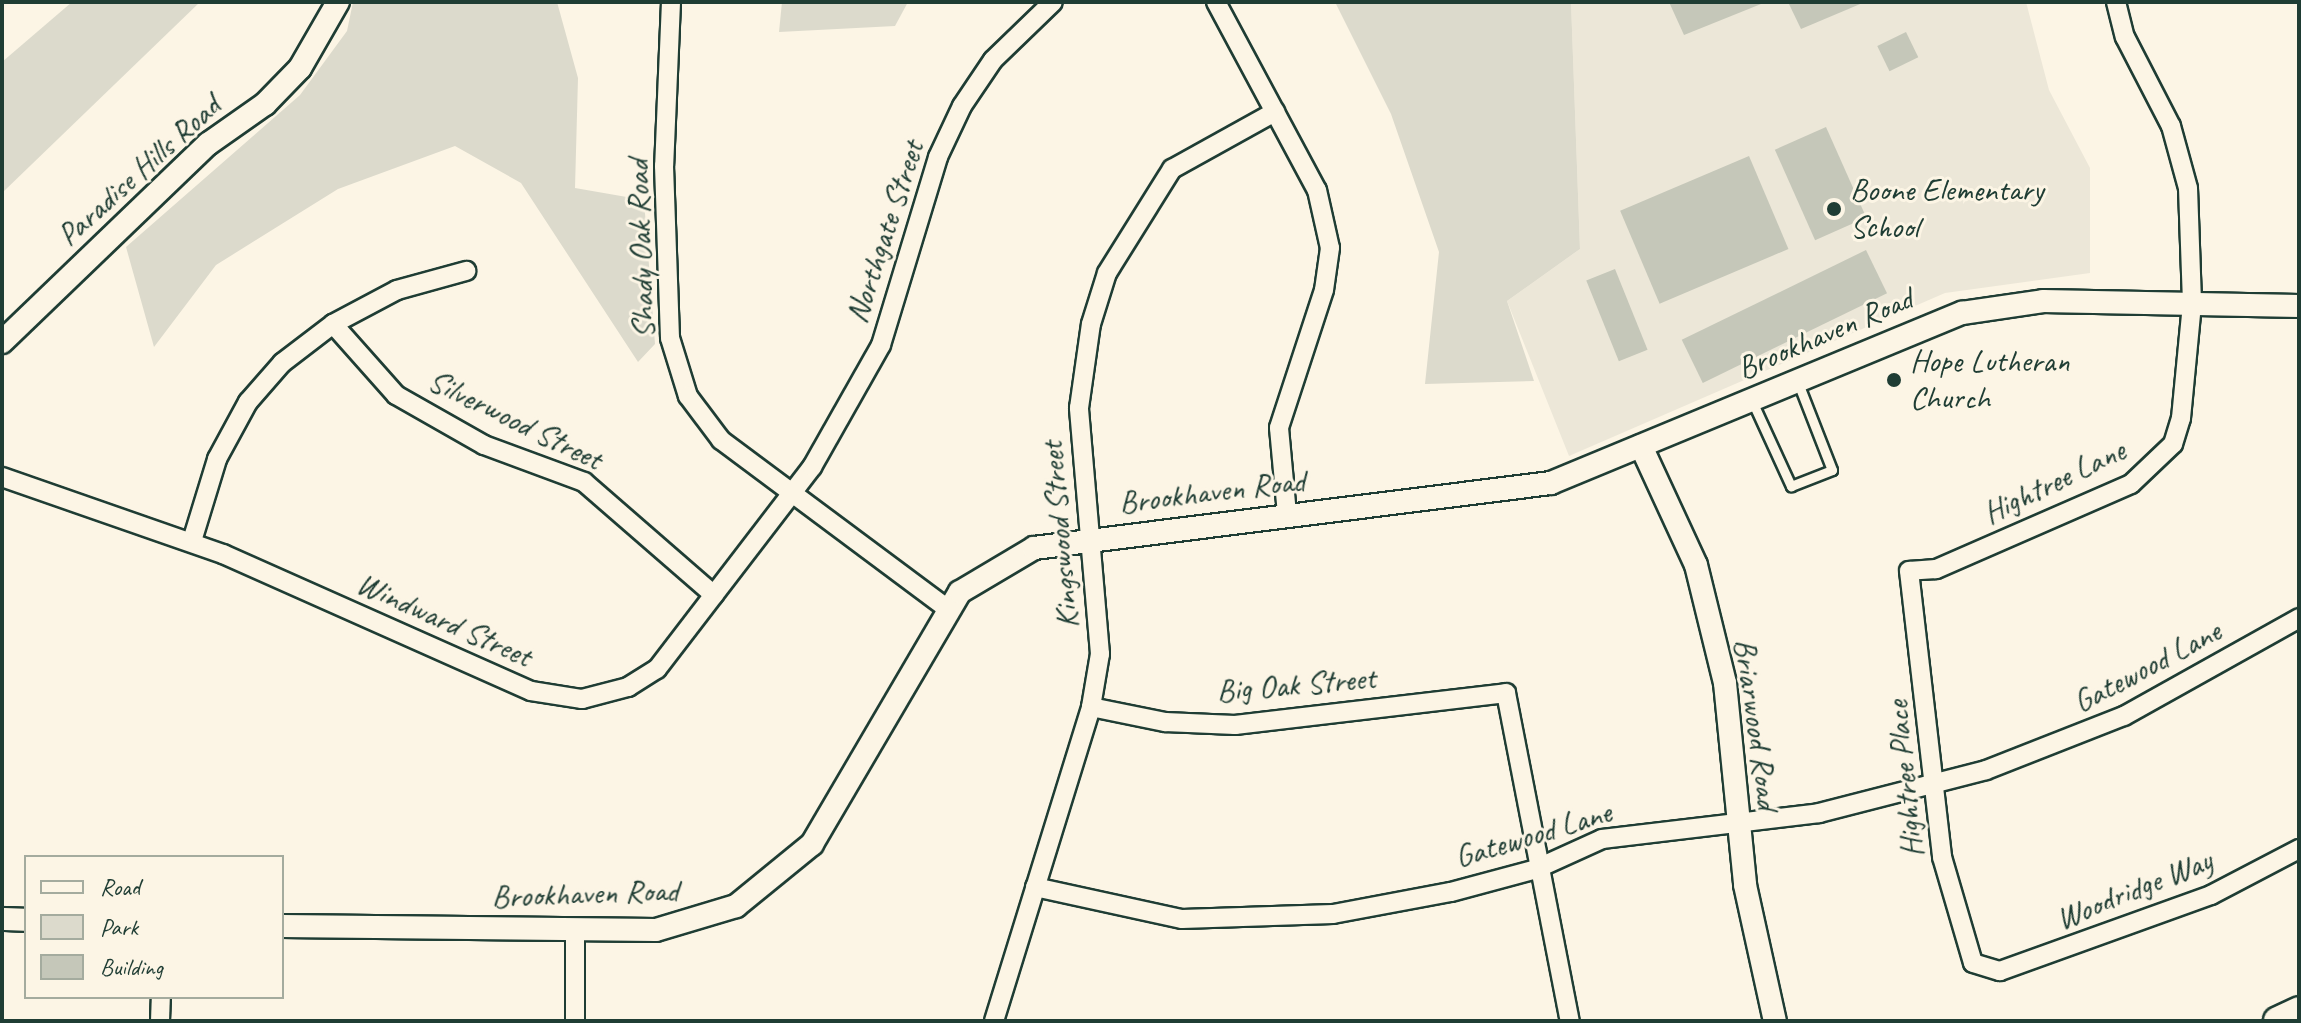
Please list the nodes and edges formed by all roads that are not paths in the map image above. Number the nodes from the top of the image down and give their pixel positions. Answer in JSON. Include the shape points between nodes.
{"nodes":[{"id":1,"x":338,"y":2,"type":"edge"},
{"id":2,"x":671,"y":2,"type":"edge"},
{"id":3,"x":1053,"y":2,"type":"edge"},
{"id":4,"x":1216,"y":2,"type":"edge"},
{"id":5,"x":2116,"y":2,"type":"edge"},
{"id":6,"x":1275,"y":112,"type":"junction"},
{"id":7,"x":466,"y":271,"type":"dead end"},
{"id":8,"x":2192,"y":304,"type":"junction"},
{"id":9,"x":2299,"y":306,"type":"edge"},
{"id":10,"x":333,"y":324,"type":"junction"},
{"id":11,"x":2,"y":342,"type":"edge"},
{"id":12,"x":1797,"y":380,"type":"junction"},
{"id":13,"x":1752,"y":400,"type":"junction"},
{"id":14,"x":1641,"y":446,"type":"junction"},
{"id":15,"x":2,"y":477,"type":"edge"},
{"id":16,"x":791,"y":493,"type":"junction"},
{"id":17,"x":1287,"y":515,"type":"junction"},
{"id":18,"x":1089,"y":538,"type":"junction"},
{"id":19,"x":192,"y":541,"type":"junction"},
{"id":20,"x":1909,"y":571,"type":"joint"},
{"id":21,"x":714,"y":595,"type":"junction"},
{"id":22,"x":946,"y":608,"type":"junction"},
{"id":23,"x":2299,"y":618,"type":"edge"},
{"id":24,"x":1091,"y":707,"type":"junction"},
{"id":25,"x":1935,"y":783,"type":"junction"},
{"id":26,"x":1738,"y":827,"type":"junction"},
{"id":27,"x":2299,"y":849,"type":"edge"},
{"id":28,"x":1536,"y":869,"type":"junction"},
{"id":29,"x":1035,"y":887,"type":"junction"},
{"id":30,"x":2,"y":919,"type":"edge"},
{"id":31,"x":24,"y":920,"type":"edge"},
{"id":32,"x":284,"y":926,"type":"edge"},
{"id":33,"x":575,"y":931,"type":"junction"},
{"id":34,"x":1986,"y":969,"type":"joint"},
{"id":35,"x":161,"y":999,"type":"edge"},
{"id":36,"x":2299,"y":1011,"type":"edge"},
{"id":37,"x":160,"y":1021,"type":"edge"},
{"id":38,"x":575,"y":1021,"type":"edge"},
{"id":39,"x":994,"y":1021,"type":"edge"},
{"id":40,"x":1570,"y":1021,"type":"edge"},
{"id":41,"x":1775,"y":1021,"type":"edge"},
{"id":42,"x":2278,"y":1021,"type":"edge"}],
"edges":[{"from":1,"to":11,"type":"street","name":"Paradise Hills Road","via":[[300,68],[265,104],[208,144]]},
{"from":2,"to":16,"type":"street","name":"Shady Oak Road","via":[[664,166],[670,338],[688,396],[721,440]]},
{"from":3,"to":16,"type":"street","name":"Northgate Street","via":[[1012,39],[962,106],[938,157],[881,345]]},
{"from":4,"to":6,"type":"street"},
{"from":5,"to":8,"type":"street","name":"Hightree Lane","via":[[2183,167]]},
{"from":6,"to":17,"type":"street","via":[[1317,190],[1330,248],[1324,290],[1279,428]]},
{"from":6,"to":18,"type":"street","name":"Kingswood Street","via":[[1172,169],[1107,273],[1079,408]]},
{"from":7,"to":10,"type":"street","via":[[397,290]]},
{"from":8,"to":9,"type":"street","name":"Brookhaven Road"},
{"from":8,"to":12,"type":"street","name":"Brookhaven Road","via":[[2043,301],[1962,313]]},
{"from":8,"to":20,"type":"street","name":"Hightree Lane","via":[[2181,418],[2173,444],[2155,466],[2131,484],[1936,569]]},
{"from":10,"to":19,"type":"street","via":[[248,402],[217,459]]},
{"from":10,"to":21,"type":"street","name":"Silverwood Street","via":[[396,395],[484,445],[584,482]]},
{"from":12,"to":13,"type":"street","name":"Brookhaven Road"},
{"from":12,"to":13,"type":"lane","via":[[1832,470],[1791,486]]},
{"from":13,"to":14,"type":"street","name":"Brookhaven Road"},
{"from":14,"to":17,"type":"street","name":"Brookhaven Road","via":[[1551,483]]},
{"from":14,"to":26,"type":"street","name":"Briarwood Road","via":[[1696,565],[1725,683]]},
{"from":15,"to":19,"type":"street","name":"Windward Street"},
{"from":16,"to":21,"type":"street","name":"Windward Street"},
{"from":16,"to":22,"type":"street","name":"Shady Oak Road"},
{"from":17,"to":18,"type":"street","name":"Brookhaven Road"},
{"from":18,"to":22,"type":"street","name":"Brookhaven Road","via":[[1016,554]]},
{"from":18,"to":24,"type":"street","name":"Kingswood Street","via":[[1100,654]]},
{"from":19,"to":21,"type":"street","name":"Windward Street","via":[[531,691],[570,699],[615,693],[643,679]]},
{"from":20,"to":25,"type":"street","name":"Hightree Place"},
{"from":22,"to":33,"type":"street","name":"Brookhaven Road","via":[[812,844],[786,872],[697,922]]},
{"from":23,"to":25,"type":"street","name":"Gatewood Lane","via":[[2078,738]]},
{"from":24,"to":28,"type":"street","name":"Big Oak Street","via":[[1165,722],[1235,725],[1506,693]]},
{"from":24,"to":29,"type":"street","name":"Kingswood Street"},
{"from":25,"to":26,"type":"street","name":"Gatewood Lane"},
{"from":25,"to":34,"type":"street","name":"Hightree Place","via":[[1951,895],[1973,963]]},
{"from":26,"to":28,"type":"street","name":"Gatewood Lane","via":[[1602,839]]},
{"from":26,"to":41,"type":"street","name":"Briarwood Road"},
{"from":27,"to":34,"type":"street","name":"Woodridge Way","via":[[2104,939]]},
{"from":28,"to":29,"type":"street","name":"Gatewood Lane","via":[[1360,910],[1288,918],[1182,919]]},
{"from":28,"to":40,"type":"street"},
{"from":29,"to":39,"type":"street","name":"Kingswood Street"},
{"from":30,"to":31,"type":"street"},
{"from":32,"to":33,"type":"street","name":"Brookhaven Road"},
{"from":33,"to":38,"type":"street"},
{"from":35,"to":37,"type":"street"},
{"from":36,"to":42,"type":"main road"}]}
